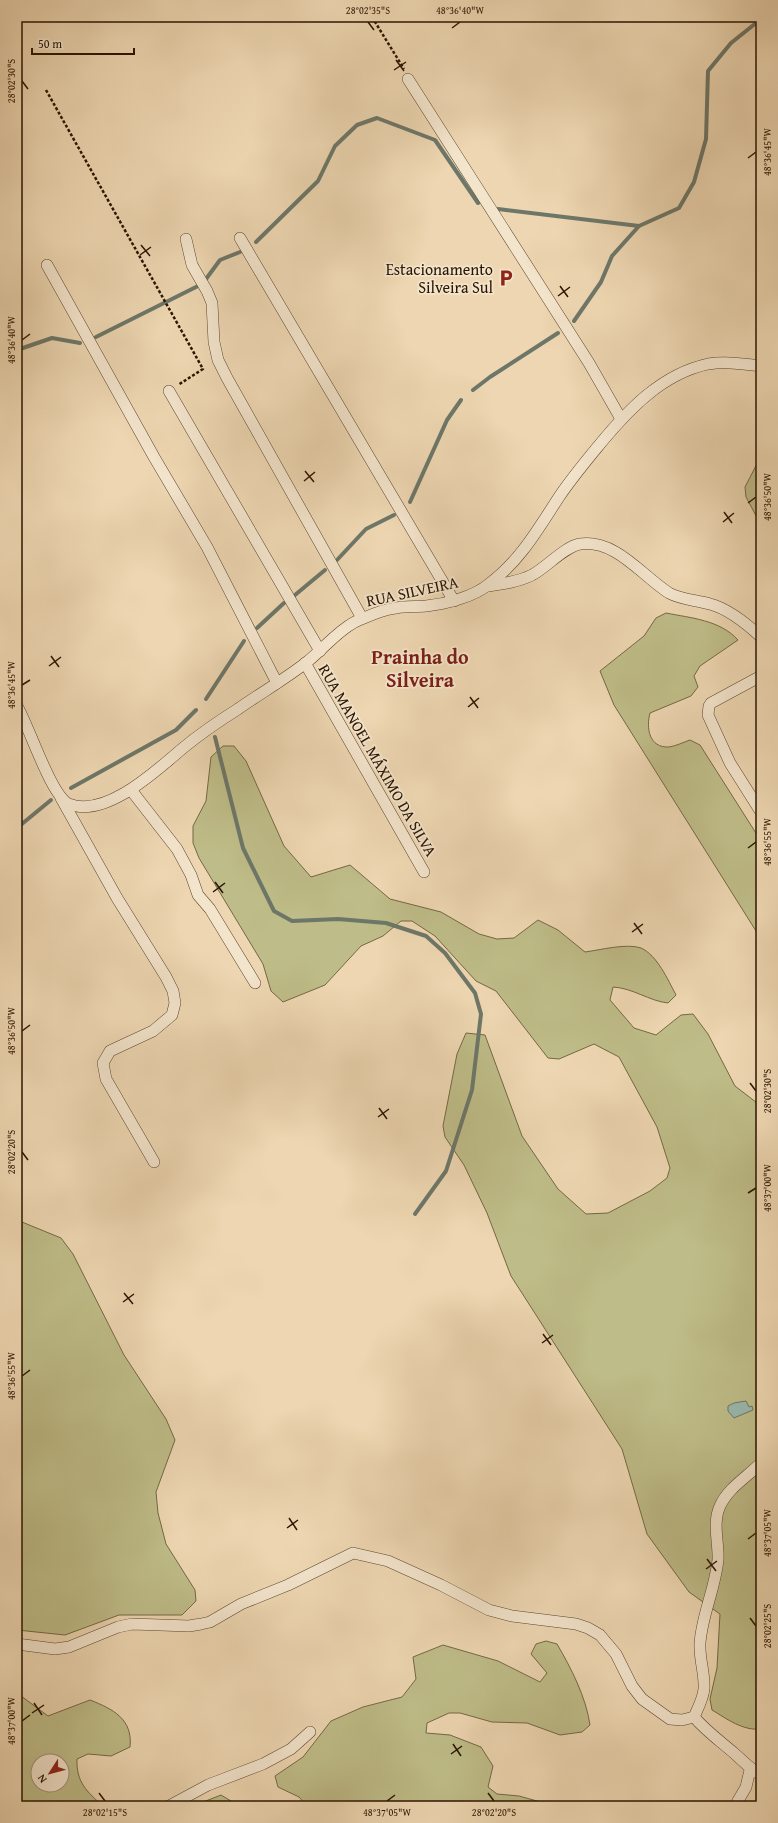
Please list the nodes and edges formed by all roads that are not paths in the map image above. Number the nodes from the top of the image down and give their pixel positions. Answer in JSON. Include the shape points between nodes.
{"nodes":[{"id":1,"x":408,"y":79,"type":"road end"},
{"id":2,"x":240,"y":238,"type":"dead end"},
{"id":3,"x":186,"y":239,"type":"dead end"},
{"id":4,"x":47,"y":265,"type":"dead end"},
{"id":5,"x":761,"y":366,"type":"edge"},
{"id":6,"x":170,"y":391,"type":"road end"},
{"id":7,"x":622,"y":419,"type":"junction"},
{"id":8,"x":488,"y":586,"type":"junction"},
{"id":9,"x":454,"y":601,"type":"junction"},
{"id":10,"x":362,"y":618,"type":"junction"},
{"id":11,"x":761,"y":637,"type":"edge"},
{"id":12,"x":320,"y":651,"type":"junction"},
{"id":13,"x":305,"y":663,"type":"junction"},
{"id":14,"x":761,"y":676,"type":"edge"},
{"id":15,"x":277,"y":683,"type":"junction"},
{"id":16,"x":17,"y":706,"type":"edge"},
{"id":17,"x":130,"y":790,"type":"junction"},
{"id":18,"x":60,"y":798,"type":"junction"},
{"id":19,"x":761,"y":812,"type":"edge"},
{"id":20,"x":424,"y":872,"type":"dead end"},
{"id":21,"x":255,"y":983,"type":"dead end"},
{"id":22,"x":154,"y":1162,"type":"dead end"},
{"id":23,"x":761,"y":1463,"type":"edge"},
{"id":24,"x":17,"y":1644,"type":"edge"},
{"id":25,"x":694,"y":1717,"type":"junction"},
{"id":26,"x":310,"y":1732,"type":"dead end"},
{"id":27,"x":750,"y":1770,"type":"junction"},
{"id":28,"x":761,"y":1775,"type":"edge"},
{"id":29,"x":169,"y":1806,"type":"edge"},
{"id":30,"x":735,"y":1806,"type":"edge"}],
"edges":[{"from":1,"to":7,"type":"street","via":[[589,362]]},
{"from":2,"to":9,"type":"street"},
{"from":3,"to":10,"type":"street","via":[[192,265],[212,303],[214,342],[218,360]]},
{"from":4,"to":15,"type":"street","via":[[207,547]]},
{"from":5,"to":7,"type":"street","name":"RUA SILVEIRA","via":[[723,362],[686,371],[666,381]]},
{"from":6,"to":12,"type":"street"},
{"from":7,"to":8,"type":"street","name":"RUA SILVEIRA","via":[[560,495],[530,542]]},
{"from":8,"to":9,"type":"street","name":"RUA SILVEIRA"},
{"from":8,"to":11,"type":"street","via":[[532,575],[574,546],[589,544],[617,553],[675,595],[724,610]]},
{"from":9,"to":10,"type":"street","name":"RUA SILVEIRA","via":[[396,608]]},
{"from":10,"to":12,"type":"street","name":"RUA SILVEIRA"},
{"from":12,"to":13,"type":"street","name":"RUA SILVEIRA"},
{"from":13,"to":15,"type":"street","name":"RUA SILVEIRA"},
{"from":13,"to":20,"type":"street","name":"RUA MANOEL MÁXIMO DA SILVA"},
{"from":14,"to":19,"type":"street","via":[[711,703],[708,710],[714,730],[730,763]]},
{"from":15,"to":17,"type":"street","name":"RUA SILVEIRA","via":[[209,728],[155,773]]},
{"from":16,"to":18,"type":"street"},
{"from":17,"to":18,"type":"street","name":"RUA SILVEIRA","via":[[92,806],[69,804]]},
{"from":17,"to":21,"type":"street","via":[[177,849],[198,895],[213,914]]},
{"from":18,"to":22,"type":"street","via":[[91,855],[173,991],[175,1003],[172,1015],[153,1031],[110,1051],[103,1063],[106,1079]]},
{"from":23,"to":25,"type":"street","via":[[728,1492],[719,1508],[716,1525],[718,1560],[700,1642],[704,1689]]},
{"from":24,"to":25,"type":"street","via":[[55,1649],[70,1647],[118,1627],[132,1624],[189,1626],[210,1622],[241,1604],[288,1585],[353,1553],[372,1556],[394,1564],[489,1610],[588,1628],[600,1635],[616,1654],[632,1686],[642,1699],[670,1719]]},
{"from":25,"to":27,"type":"street"},
{"from":26,"to":29,"type":"street","via":[[291,1749],[263,1764],[208,1785]]},
{"from":27,"to":28,"type":"street"},
{"from":27,"to":30,"type":"street","via":[[746,1787]]}]}
